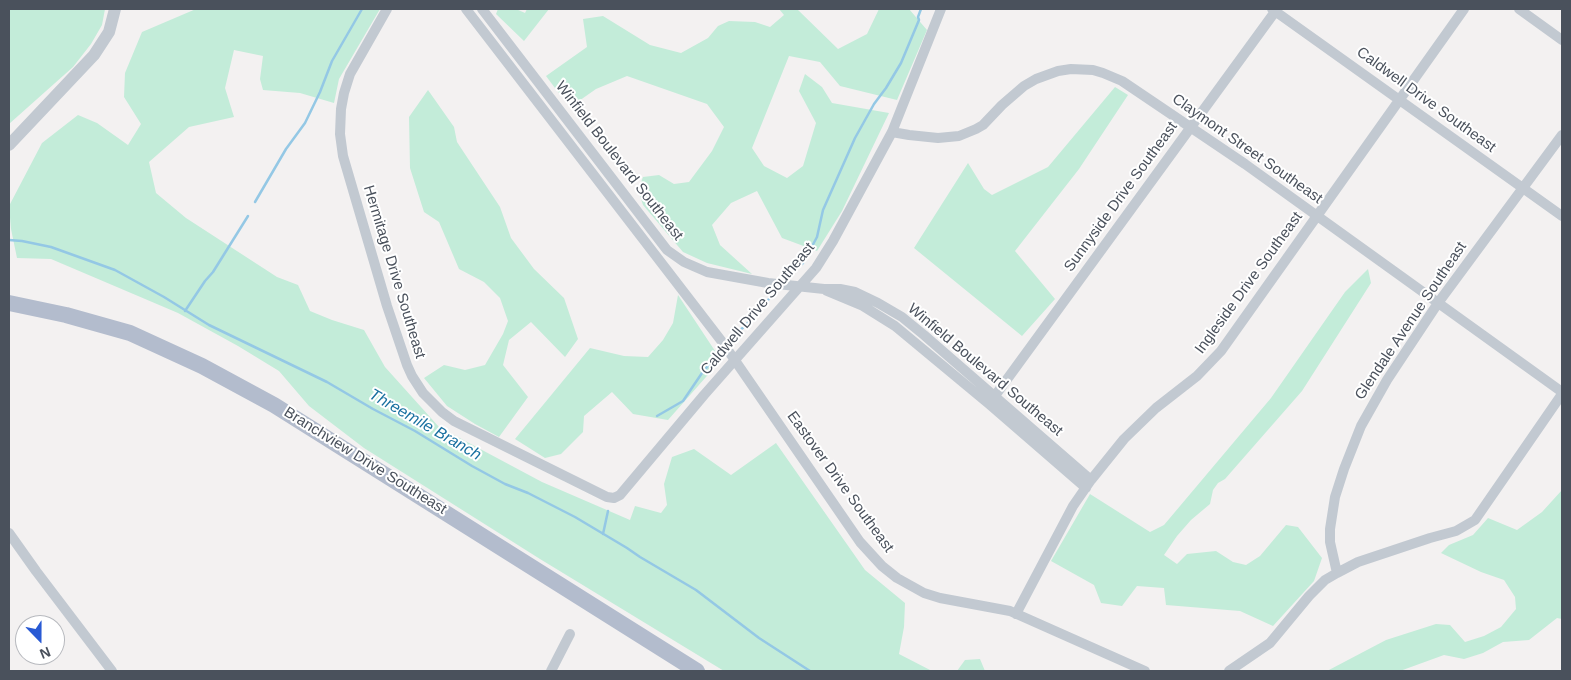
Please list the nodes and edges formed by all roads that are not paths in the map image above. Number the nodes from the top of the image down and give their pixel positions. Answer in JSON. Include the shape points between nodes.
{"nodes":[{"id":1,"x":115,"y":9,"type":"edge"},
{"id":2,"x":387,"y":9,"type":"edge"},
{"id":3,"x":466,"y":9,"type":"edge"},
{"id":4,"x":482,"y":9,"type":"edge"},
{"id":5,"x":941,"y":9,"type":"edge"},
{"id":6,"x":1275,"y":9,"type":"edge"},
{"id":7,"x":1464,"y":9,"type":"edge"},
{"id":8,"x":1519,"y":9,"type":"edge"},
{"id":9,"x":1562,"y":40,"type":"edge"},
{"id":10,"x":1399,"y":99,"type":"junction"},
{"id":11,"x":1191,"y":127,"type":"junction"},
{"id":12,"x":892,"y":132,"type":"junction"},
{"id":13,"x":1562,"y":136,"type":"edge"},
{"id":14,"x":9,"y":145,"type":"edge"},
{"id":15,"x":1523,"y":188,"type":"junction"},
{"id":16,"x":1316,"y":216,"type":"junction"},
{"id":17,"x":1562,"y":216,"type":"edge"},
{"id":18,"x":657,"y":257,"type":"joint"},
{"id":19,"x":800,"y":287,"type":"junction"},
{"id":20,"x":9,"y":303,"type":"edge"},
{"id":21,"x":1438,"y":304,"type":"junction"},
{"id":22,"x":735,"y":360,"type":"junction"},
{"id":23,"x":1562,"y":393,"type":"edge"},
{"id":24,"x":992,"y":400,"type":"junction"},
{"id":25,"x":1088,"y":484,"type":"junction"},
{"id":26,"x":614,"y":498,"type":"joint"},
{"id":27,"x":9,"y":533,"type":"edge"},
{"id":28,"x":1337,"y":573,"type":"junction"},
{"id":29,"x":1016,"y":614,"type":"junction"},
{"id":30,"x":570,"y":634,"type":"dead end"},
{"id":31,"x":112,"y":671,"type":"edge"},
{"id":32,"x":551,"y":671,"type":"edge"},
{"id":33,"x":697,"y":671,"type":"edge"},
{"id":34,"x":1145,"y":671,"type":"edge"},
{"id":35,"x":1229,"y":671,"type":"edge"}],
"edges":[{"from":1,"to":14,"type":"street","via":[[108,32],[94,56]]},
{"from":2,"to":26,"type":"street","name":"Hermitage Drive Southeast","via":[[350,74],[341,109],[340,134],[343,156],[406,366],[424,393],[454,421]]},
{"from":3,"to":18,"type":"street","name":"Winfield Boulevard Southeast"},
{"from":4,"to":19,"type":"street","name":"Winfield Boulevard Southeast","via":[[667,250],[707,272]]},
{"from":5,"to":12,"type":"street","name":"Caldwell Drive Southeast"},
{"from":6,"to":10,"type":"street","name":"Caldwell Drive Southeast"},
{"from":6,"to":11,"type":"street","name":"Sunnyside Drive Southeast"},
{"from":7,"to":10,"type":"street","name":"Ingleside Drive Southeast"},
{"from":8,"to":9,"type":"street"},
{"from":10,"to":15,"type":"street","name":"Caldwell Drive Southeast"},
{"from":10,"to":16,"type":"street","name":"Ingleside Drive Southeast"},
{"from":11,"to":12,"type":"street","name":"Claymont Street Southeast","via":[[1122,81],[1093,70],[1071,69],[1058,71],[1024,86],[983,125],[959,136],[938,138]]},
{"from":11,"to":16,"type":"street","name":"Claymont Street Southeast"},
{"from":11,"to":24,"type":"street","name":"Sunnyside Drive Southeast"},
{"from":12,"to":19,"type":"street","name":"Caldwell Drive Southeast","via":[[833,241]]},
{"from":13,"to":15,"type":"street","name":"Glendale Avenue Southeast"},
{"from":15,"to":17,"type":"street","name":"Caldwell Drive Southeast"},
{"from":15,"to":21,"type":"street","name":"Glendale Avenue Southeast"},
{"from":16,"to":21,"type":"street","name":"Claymont Street Southeast"},
{"from":16,"to":25,"type":"street","name":"Ingleside Drive Southeast","via":[[1221,351],[1197,376],[1130,432]]},
{"from":18,"to":22,"type":"street","name":"Eastover Drive Southeast"},
{"from":19,"to":22,"type":"street","name":"Caldwell Drive Southeast"},
{"from":19,"to":24,"type":"street","name":"Winfield Boulevard Southeast","via":[[824,289],[882,317]]},
{"from":20,"to":33,"type":"main road","name":"Branchview Drive Southeast","via":[[130,333],[210,370],[274,405]]},
{"from":21,"to":23,"type":"street","name":"Claymont Street Southeast"},
{"from":21,"to":28,"type":"street","name":"Glendale Avenue Southeast","via":[[1360,426],[1335,497],[1330,542]]},
{"from":22,"to":26,"type":"street","name":"Caldwell Drive Southeast","via":[[620,495]]},
{"from":22,"to":29,"type":"street","name":"Eastover Drive Southeast","via":[[860,542],[882,566],[924,593]]},
{"from":23,"to":28,"type":"street","via":[[1475,520],[1456,532],[1358,562]]},
{"from":24,"to":25,"type":"street","name":"Winfield Boulevard Southeast"},
{"from":25,"to":29,"type":"street","name":"Ingleside Drive Southeast","via":[[1068,514]]},
{"from":27,"to":31,"type":"street"},
{"from":28,"to":35,"type":"street","via":[[1309,596],[1270,643]]},
{"from":29,"to":34,"type":"street","name":"Eastover Drive Southeast"},
{"from":30,"to":32,"type":"street"}]}
